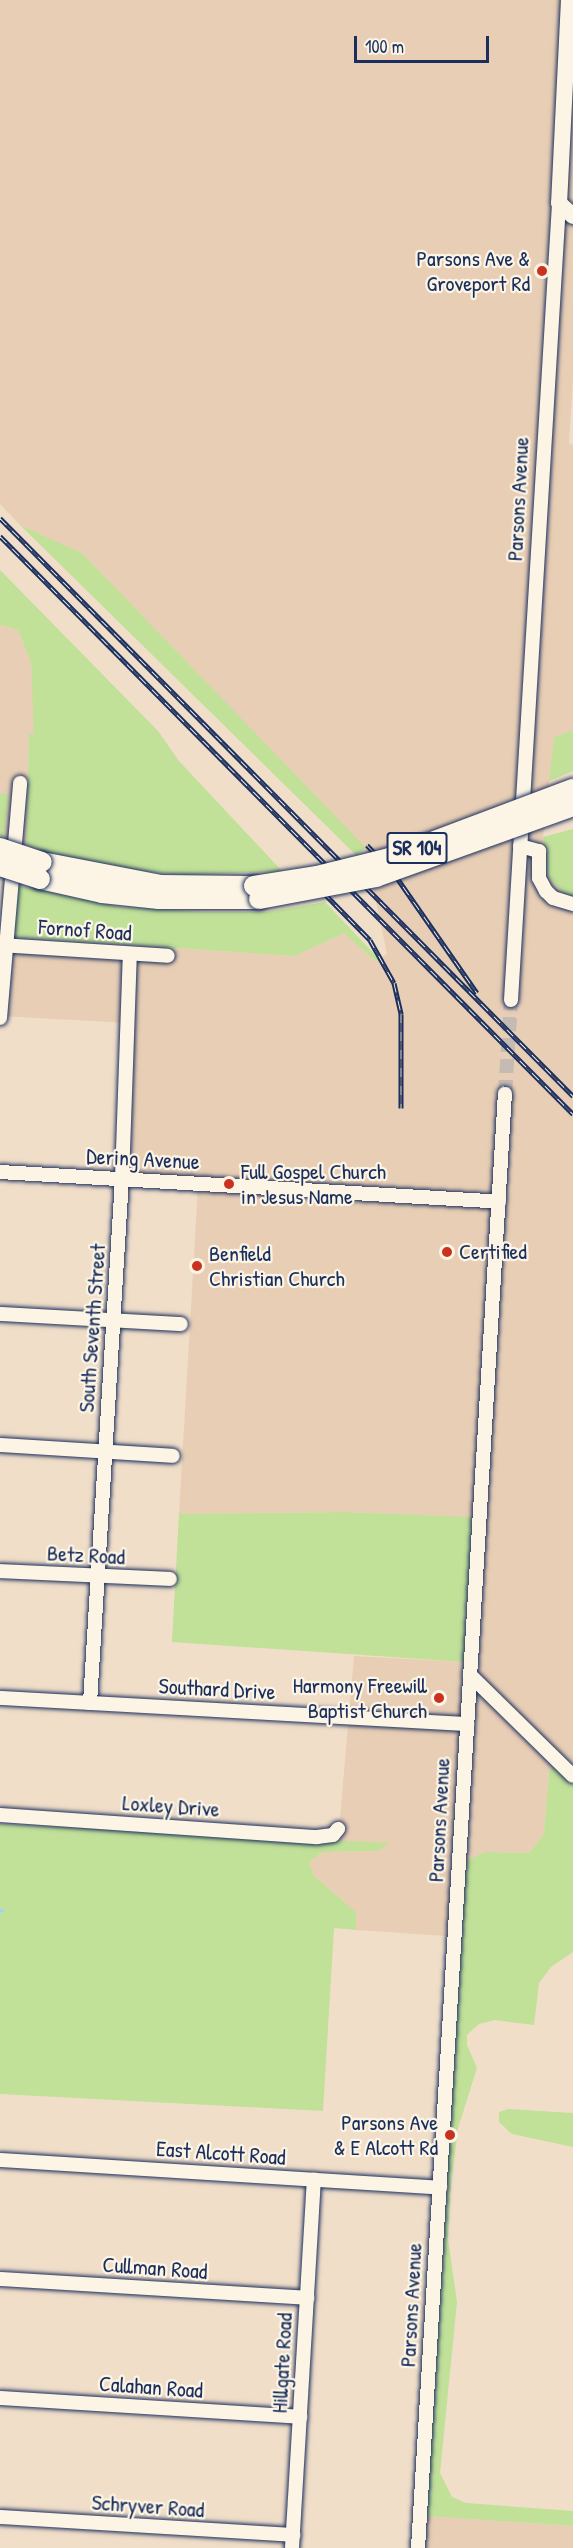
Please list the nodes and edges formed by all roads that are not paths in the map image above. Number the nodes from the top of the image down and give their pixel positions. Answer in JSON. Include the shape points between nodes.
{"nodes":[{"id":1,"x":569,"y":0,"type":"edge"},
{"id":2,"x":558,"y":204,"type":"junction"},
{"id":3,"x":573,"y":216,"type":"edge"},
{"id":4,"x":573,"y":779,"type":"edge"},
{"id":5,"x":20,"y":783,"type":"dead end"},
{"id":6,"x":573,"y":789,"type":"edge"},
{"id":7,"x":573,"y":806,"type":"edge"},
{"id":8,"x":573,"y":820,"type":"edge"},
{"id":9,"x":495,"y":836,"type":"junction"},
{"id":10,"x":439,"y":840,"type":"junction"},
{"id":11,"x":520,"y":846,"type":"junction"},
{"id":12,"x":0,"y":848,"type":"edge"},
{"id":13,"x":0,"y":866,"type":"edge"},
{"id":14,"x":41,"y":870,"type":"junction"},
{"id":15,"x":256,"y":892,"type":"junction"},
{"id":16,"x":573,"y":904,"type":"edge"},
{"id":17,"x":2,"y":945,"type":"edge"},
{"id":18,"x":130,"y":954,"type":"junction"},
{"id":19,"x":168,"y":956,"type":"dead end"},
{"id":20,"x":511,"y":1000,"type":"tunnel mouth"},
{"id":21,"x":0,"y":1018,"type":"edge"},
{"id":22,"x":505,"y":1094,"type":"tunnel mouth"},
{"id":23,"x":0,"y":1172,"type":"edge"},
{"id":24,"x":122,"y":1179,"type":"junction"},
{"id":25,"x":499,"y":1202,"type":"junction"},
{"id":26,"x":0,"y":1314,"type":"edge"},
{"id":27,"x":114,"y":1321,"type":"junction"},
{"id":28,"x":181,"y":1324,"type":"dead end"},
{"id":29,"x":0,"y":1446,"type":"edge"},
{"id":30,"x":105,"y":1452,"type":"junction"},
{"id":31,"x":173,"y":1456,"type":"dead end"},
{"id":32,"x":0,"y":1571,"type":"edge"},
{"id":33,"x":98,"y":1578,"type":"junction"},
{"id":34,"x":170,"y":1579,"type":"dead end"},
{"id":35,"x":470,"y":1675,"type":"junction"},
{"id":36,"x":0,"y":1698,"type":"edge"},
{"id":37,"x":90,"y":1703,"type":"junction"},
{"id":38,"x":467,"y":1724,"type":"junction"},
{"id":39,"x":573,"y":1776,"type":"edge"},
{"id":40,"x":0,"y":1815,"type":"edge"},
{"id":41,"x":338,"y":1829,"type":"dead end"},
{"id":42,"x":0,"y":2160,"type":"edge"},
{"id":43,"x":314,"y":2180,"type":"junction"},
{"id":44,"x":440,"y":2188,"type":"junction"},
{"id":45,"x":0,"y":2279,"type":"edge"},
{"id":46,"x":307,"y":2298,"type":"junction"},
{"id":47,"x":0,"y":2398,"type":"edge"},
{"id":48,"x":300,"y":2417,"type":"junction"},
{"id":49,"x":0,"y":2517,"type":"edge"},
{"id":50,"x":292,"y":2542,"type":"edge"},
{"id":51,"x":418,"y":2548,"type":"edge"}],
"edges":[{"from":1,"to":2,"type":"main road","name":"Parsons Avenue"},
{"from":2,"to":3,"type":"main road"},
{"from":2,"to":11,"type":"street","name":"Parsons Avenue"},
{"from":4,"to":10,"type":"highway","bridge":true},
{"from":5,"to":17,"type":"street"},
{"from":6,"to":10,"type":"highway","number":"SR 104","bridge":true},
{"from":7,"to":9,"type":"highway","number":"SR 104","bridge":true},
{"from":8,"to":9,"type":"highway","bridge":true},
{"from":9,"to":15,"type":"highway","number":"SR 104","bridge":true,"via":[[376,877]]},
{"from":10,"to":15,"type":"highway","number":"SR 104","bridge":true,"via":[[351,869]]},
{"from":11,"to":16,"type":"street","via":[[539,850],[539,878],[546,891],[553,898]]},
{"from":11,"to":20,"type":"street","name":"Parsons Avenue"},
{"from":12,"to":14,"type":"highway","number":"SR 104","bridge":true},
{"from":13,"to":14,"type":"highway","number":"SR 104","bridge":true},
{"from":14,"to":15,"type":"highway","number":"SR 104"},
{"from":17,"to":18,"type":"street","name":"Fornof Road"},
{"from":17,"to":21,"type":"street"},
{"from":18,"to":19,"type":"street","name":"Fornof Road"},
{"from":18,"to":24,"type":"street","name":"South Seventh Street"},
{"from":22,"to":25,"type":"street","name":"Parsons Avenue"},
{"from":23,"to":24,"type":"street","name":"Dering Avenue"},
{"from":24,"to":25,"type":"street","name":"Dering Avenue"},
{"from":24,"to":27,"type":"street","name":"South Seventh Street"},
{"from":25,"to":35,"type":"street","name":"Parsons Avenue"},
{"from":26,"to":27,"type":"street"},
{"from":27,"to":28,"type":"street"},
{"from":27,"to":30,"type":"street","name":"South Seventh Street"},
{"from":29,"to":30,"type":"street"},
{"from":30,"to":31,"type":"street"},
{"from":30,"to":33,"type":"street","name":"South Seventh Street"},
{"from":32,"to":33,"type":"street","name":"Betz Road"},
{"from":33,"to":34,"type":"street","name":"Betz Road"},
{"from":33,"to":37,"type":"street","name":"South Seventh Street"},
{"from":35,"to":38,"type":"street","name":"Parsons Avenue"},
{"from":35,"to":39,"type":"street"},
{"from":36,"to":37,"type":"street","name":"Southard Drive"},
{"from":37,"to":38,"type":"street","name":"Southard Drive"},
{"from":38,"to":44,"type":"street","name":"Parsons Avenue"},
{"from":40,"to":41,"type":"street","name":"Loxley Drive","via":[[317,1837]]},
{"from":42,"to":43,"type":"street","name":"East Alcott Road"},
{"from":43,"to":44,"type":"street","name":"East Alcott Road"},
{"from":43,"to":46,"type":"street","name":"Hillgate Road"},
{"from":44,"to":51,"type":"street","name":"Parsons Avenue"},
{"from":45,"to":46,"type":"street","name":"Cullman Road"},
{"from":46,"to":48,"type":"street","name":"Hillgate Road"},
{"from":47,"to":48,"type":"street","name":"Calahan Road"},
{"from":48,"to":50,"type":"street","name":"Hillgate Road"},
{"from":49,"to":50,"type":"street","name":"Schryver Road"}]}
